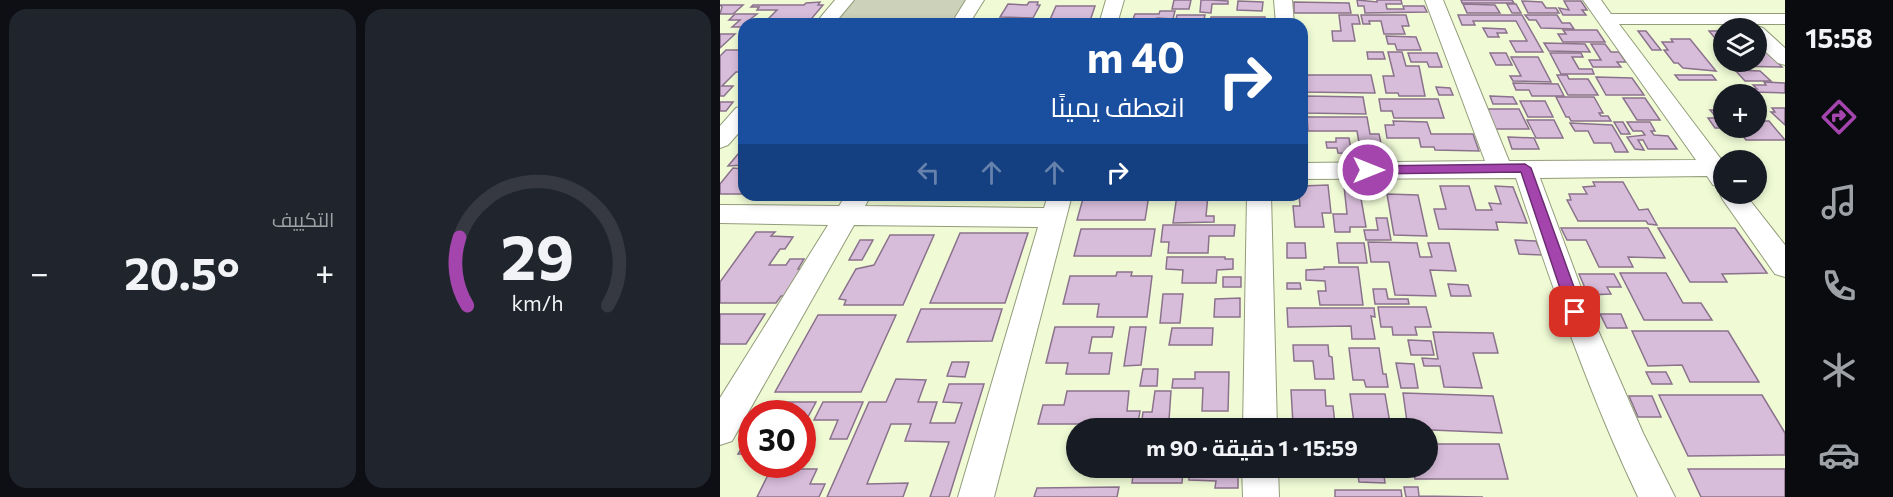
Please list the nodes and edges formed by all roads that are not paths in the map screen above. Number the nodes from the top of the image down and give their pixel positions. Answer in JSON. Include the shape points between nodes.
{"nodes":[{"id":1,"x":845,"y":0,"type":"edge"},
{"id":2,"x":975,"y":0,"type":"edge"},
{"id":3,"x":1115,"y":0,"type":"edge"},
{"id":4,"x":1283,"y":0,"type":"edge"},
{"id":5,"x":1434,"y":0,"type":"edge"},
{"id":6,"x":1592,"y":0,"type":"edge"},
{"id":7,"x":1724,"y":0,"type":"edge"},
{"id":8,"x":829,"y":18,"type":"edge"},
{"id":9,"x":964,"y":18,"type":"edge"},
{"id":10,"x":1110,"y":18,"type":"edge"},
{"id":11,"x":1284,"y":18,"type":"edge"},
{"id":12,"x":1742,"y":18,"type":"edge"},
{"id":13,"x":1606,"y":19,"type":"junction"},
{"id":14,"x":1785,"y":20,"type":"edge"},
{"id":15,"x":1767,"y":24,"type":"edge"},
{"id":16,"x":1713,"y":25,"type":"edge"},
{"id":17,"x":1767,"y":42,"type":"edge"},
{"id":18,"x":1785,"y":59,"type":"edge"},
{"id":19,"x":738,"y":120,"type":"edge"},
{"id":20,"x":720,"y":140,"type":"edge"},
{"id":21,"x":1713,"y":166,"type":"edge"},
{"id":22,"x":1513,"y":168,"type":"junction"},
{"id":23,"x":1308,"y":171,"type":"edge"},
{"id":24,"x":1713,"y":174,"type":"edge"},
{"id":25,"x":1258,"y":201,"type":"edge"},
{"id":26,"x":1739,"y":204,"type":"edge"},
{"id":27,"x":853,"y":206,"type":"edge"},
{"id":28,"x":1057,"y":206,"type":"edge"},
{"id":29,"x":720,"y":214,"type":"edge"},
{"id":30,"x":1785,"y":266,"type":"edge"},
{"id":31,"x":1260,"y":418,"type":"edge"},
{"id":32,"x":720,"y":429,"type":"edge"},
{"id":33,"x":1260,"y":478,"type":"edge"},
{"id":34,"x":976,"y":497,"type":"edge"},
{"id":35,"x":1261,"y":497,"type":"edge"},
{"id":36,"x":1657,"y":497,"type":"edge"}],
"edges":[{"from":1,"to":8,"type":"street"},
{"from":2,"to":9,"type":"street"},
{"from":3,"to":10,"type":"street"},
{"from":4,"to":11,"type":"street"},
{"from":5,"to":22,"type":"street"},
{"from":6,"to":13,"type":"street"},
{"from":7,"to":12,"type":"street"},
{"from":13,"to":16,"type":"street"},
{"from":13,"to":21,"type":"street"},
{"from":14,"to":15,"type":"street"},
{"from":17,"to":18,"type":"street"},
{"from":19,"to":20,"type":"street"},
{"from":22,"to":23,"type":"street"},
{"from":22,"to":24,"type":"street"},
{"from":22,"to":36,"type":"street"},
{"from":25,"to":31,"type":"street"},
{"from":26,"to":30,"type":"street"},
{"from":27,"to":28,"type":"street"},
{"from":27,"to":29,"type":"street"},
{"from":27,"to":32,"type":"street"},
{"from":28,"to":34,"type":"street"},
{"from":33,"to":35,"type":"street"}]}
